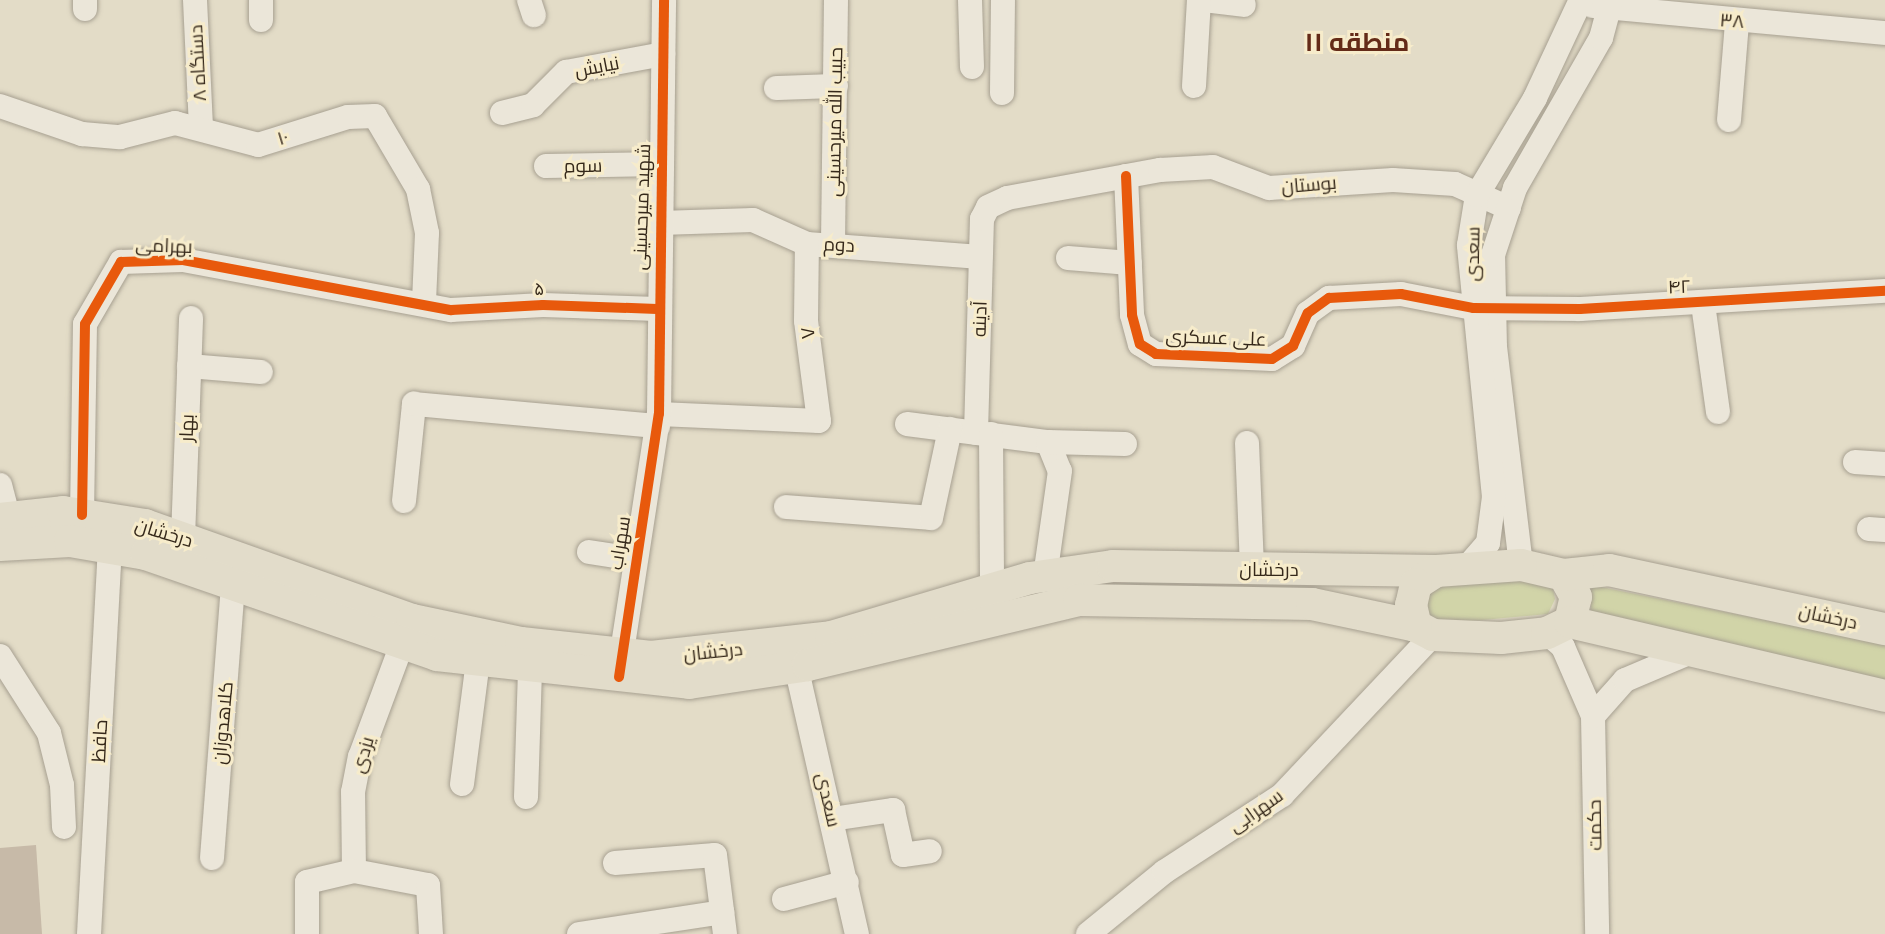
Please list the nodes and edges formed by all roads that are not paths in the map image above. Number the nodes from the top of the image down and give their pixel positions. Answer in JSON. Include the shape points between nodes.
{"nodes":[{"id":1,"x":195,"y":0,"type":"edge"},
{"id":2,"x":664,"y":0,"type":"edge"},
{"id":3,"x":836,"y":0,"type":"edge"},
{"id":4,"x":970,"y":0,"type":"edge"},
{"id":5,"x":1003,"y":0,"type":"edge"},
{"id":6,"x":1202,"y":0,"type":"edge"},
{"id":7,"x":1581,"y":1,"type":"edge"},
{"id":8,"x":1244,"y":5,"type":"dead end"},
{"id":9,"x":1609,"y":6,"type":"edge"},
{"id":10,"x":1737,"y":22,"type":"junction"},
{"id":11,"x":1885,"y":33,"type":"edge"},
{"id":12,"x":663,"y":54,"type":"junction"},
{"id":13,"x":972,"y":67,"type":"dead end"},
{"id":14,"x":836,"y":86,"type":"junction"},
{"id":15,"x":1194,"y":86,"type":"dead end"},
{"id":16,"x":776,"y":88,"type":"dead end"},
{"id":17,"x":1002,"y":93,"type":"dead end"},
{"id":18,"x":0,"y":106,"type":"edge"},
{"id":19,"x":502,"y":113,"type":"dead end"},
{"id":20,"x":1730,"y":120,"type":"dead end"},
{"id":21,"x":201,"y":126,"type":"junction"},
{"id":22,"x":662,"y":164,"type":"junction"},
{"id":23,"x":546,"y":166,"type":"dead end"},
{"id":24,"x":1126,"y":176,"type":"junction"},
{"id":25,"x":1477,"y":195,"type":"junction"},
{"id":26,"x":988,"y":207,"type":"joint"},
{"id":27,"x":1508,"y":208,"type":"junction"},
{"id":28,"x":660,"y":223,"type":"junction"},
{"id":29,"x":807,"y":244,"type":"junction"},
{"id":30,"x":833,"y":244,"type":"junction"},
{"id":31,"x":981,"y":257,"type":"junction"},
{"id":32,"x":1068,"y":258,"type":"dead end"},
{"id":33,"x":1130,"y":263,"type":"junction"},
{"id":34,"x":1885,"y":291,"type":"edge"},
{"id":35,"x":424,"y":301,"type":"junction"},
{"id":36,"x":1703,"y":304,"type":"junction"},
{"id":37,"x":657,"y":309,"type":"junction"},
{"id":38,"x":1484,"y":309,"type":"junction"},
{"id":39,"x":191,"y":318,"type":"dead end"},
{"id":40,"x":189,"y":366,"type":"junction"},
{"id":41,"x":261,"y":372,"type":"dead end"},
{"id":42,"x":1718,"y":412,"type":"dead end"},
{"id":43,"x":659,"y":420,"type":"junction"},
{"id":44,"x":907,"y":424,"type":"dead end"},
{"id":45,"x":950,"y":429,"type":"junction"},
{"id":46,"x":984,"y":433,"type":"junction"},
{"id":47,"x":1048,"y":442,"type":"junction"},
{"id":48,"x":1125,"y":443,"type":"dead end"},
{"id":49,"x":1247,"y":443,"type":"dead end"},
{"id":50,"x":1856,"y":462,"type":"dead end"},
{"id":51,"x":1885,"y":464,"type":"edge"},
{"id":52,"x":0,"y":485,"type":"edge"},
{"id":53,"x":404,"y":501,"type":"dead end"},
{"id":54,"x":786,"y":507,"type":"dead end"},
{"id":55,"x":82,"y":515,"type":"junction"},
{"id":56,"x":6,"y":532,"type":"edge"},
{"id":57,"x":183,"y":538,"type":"junction"},
{"id":58,"x":110,"y":548,"type":"junction"},
{"id":59,"x":589,"y":552,"type":"dead end"},
{"id":60,"x":635,"y":559,"type":"junction"},
{"id":61,"x":1521,"y":565,"type":"junction"},
{"id":62,"x":1467,"y":567,"type":"junction"},
{"id":63,"x":1252,"y":570,"type":"junction"},
{"id":64,"x":1436,"y":570,"type":"junction"},
{"id":65,"x":1564,"y":575,"type":"junction"},
{"id":66,"x":1045,"y":576,"type":"junction"},
{"id":67,"x":233,"y":588,"type":"junction"},
{"id":68,"x":992,"y":589,"type":"junction"},
{"id":69,"x":1558,"y":627,"type":"junction"},
{"id":70,"x":1885,"y":629,"type":"edge"},
{"id":71,"x":1425,"y":631,"type":"junction"},
{"id":72,"x":402,"y":644,"type":"junction"},
{"id":73,"x":1691,"y":652,"type":"junction"},
{"id":74,"x":0,"y":656,"type":"edge"},
{"id":75,"x":478,"y":661,"type":"junction"},
{"id":76,"x":619,"y":665,"type":"junction"},
{"id":77,"x":796,"y":666,"type":"junction"},
{"id":78,"x":530,"y":668,"type":"junction"},
{"id":79,"x":1885,"y":696,"type":"edge"},
{"id":80,"x":1593,"y":716,"type":"junction"},
{"id":81,"x":462,"y":783,"type":"dead end"},
{"id":82,"x":526,"y":797,"type":"dead end"},
{"id":83,"x":832,"y":819,"type":"junction"},
{"id":84,"x":64,"y":827,"type":"dead end"},
{"id":85,"x":930,"y":851,"type":"dead end"},
{"id":86,"x":212,"y":858,"type":"dead end"},
{"id":87,"x":615,"y":863,"type":"dead end"},
{"id":88,"x":354,"y":871,"type":"junction"},
{"id":89,"x":847,"y":882,"type":"junction"},
{"id":90,"x":784,"y":899,"type":"dead end"},
{"id":91,"x":723,"y":923,"type":"edge"},
{"id":92,"x":89,"y":934,"type":"edge"},
{"id":93,"x":307,"y":934,"type":"edge"},
{"id":94,"x":431,"y":934,"type":"edge"},
{"id":95,"x":579,"y":934,"type":"edge"},
{"id":96,"x":858,"y":934,"type":"edge"},
{"id":97,"x":1088,"y":934,"type":"edge"},
{"id":98,"x":1597,"y":934,"type":"edge"}],
"edges":[{"from":1,"to":21,"type":"street","name":"۸ دستگاه"},
{"from":2,"to":12,"type":"street","name":"شهید میرحسینی"},
{"from":3,"to":14,"type":"street","name":"حبیب الله میرحسینی"},
{"from":4,"to":13,"type":"street"},
{"from":5,"to":17,"type":"street"},
{"from":6,"to":8,"type":"street"},
{"from":6,"to":15,"type":"street"},
{"from":7,"to":9,"type":"street","name":"۳۸"},
{"from":7,"to":25,"type":"street","name":"سعدی","via":[[1535,98]]},
{"from":9,"to":10,"type":"street","name":"۳۸"},
{"from":9,"to":27,"type":"street","name":"سعدی","via":[[1601,38]]},
{"from":10,"to":11,"type":"street","name":"۳۸"},
{"from":10,"to":20,"type":"street"},
{"from":12,"to":19,"type":"street","name":"نیایش","via":[[566,72],[533,105]]},
{"from":12,"to":22,"type":"street","name":"شهید میرحسینی"},
{"from":14,"to":16,"type":"street"},
{"from":14,"to":30,"type":"street","name":"حبیب الله میرحسینی"},
{"from":18,"to":21,"type":"street","name":"۱۰","via":[[82,134],[120,137],[175,123]]},
{"from":21,"to":35,"type":"street","name":"۱۰","via":[[258,145],[348,117],[375,116],[418,189],[427,233]]},
{"from":22,"to":23,"type":"street","name":"سوم"},
{"from":22,"to":28,"type":"street","name":"شهید میرحسینی"},
{"from":24,"to":25,"type":"street","name":"بوستان","via":[[1213,167],[1269,188],[1393,180],[1455,184]]},
{"from":24,"to":26,"type":"street","name":"بوستان"},
{"from":24,"to":33,"type":"street","name":"علی عسکری"},
{"from":25,"to":27,"type":"street","name":"بوستان"},
{"from":25,"to":38,"type":"street","name":"سعدی","via":[[1469,245]]},
{"from":26,"to":31,"type":"street","name":"آدینه"},
{"from":27,"to":38,"type":"street","name":"سعدی","via":[[1493,255]]},
{"from":28,"to":29,"type":"street","name":"دوم","via":[[753,220]]},
{"from":28,"to":37,"type":"street","name":"شهید میرحسینی"},
{"from":29,"to":30,"type":"street","name":"دوم"},
{"from":29,"to":43,"type":"street","name":"۷","via":[[806,321],[818,421]]},
{"from":30,"to":31,"type":"street","name":"دوم"},
{"from":31,"to":46,"type":"street","name":"آدینه"},
{"from":32,"to":33,"type":"street"},
{"from":33,"to":38,"type":"street","name":"علی عسکری","via":[[1140,344],[1156,354],[1272,359],[1293,346],[1308,313],[1329,298],[1401,295]]},
{"from":34,"to":36,"type":"street","name":"۴۲"},
{"from":35,"to":37,"type":"street","name":"۵","via":[[451,310],[544,305]]},
{"from":35,"to":55,"type":"street","name":"بهرامی","via":[[246,276],[183,260],[121,262],[85,324]]},
{"from":36,"to":38,"type":"street","name":"۴۲"},
{"from":36,"to":42,"type":"street"},
{"from":37,"to":43,"type":"street","name":"شهید میرحسینی"},
{"from":38,"to":61,"type":"street","name":"سعدی","via":[[1495,348]]},
{"from":38,"to":62,"type":"street","name":"سعدی","via":[[1494,497],[1488,543]]},
{"from":39,"to":40,"type":"street","name":"بهار"},
{"from":40,"to":41,"type":"street"},
{"from":40,"to":57,"type":"street","name":"بهار"},
{"from":43,"to":53,"type":"street","via":[[414,404]]},
{"from":43,"to":60,"type":"street","name":"سهراب"},
{"from":44,"to":45,"type":"street"},
{"from":45,"to":46,"type":"street"},
{"from":45,"to":54,"type":"street","via":[[931,518]]},
{"from":46,"to":47,"type":"street"},
{"from":46,"to":68,"type":"street","name":"آدینه"},
{"from":47,"to":48,"type":"street"},
{"from":47,"to":66,"type":"street","via":[[1060,471]]},
{"from":49,"to":63,"type":"street"},
{"from":50,"to":51,"type":"street"},
{"from":52,"to":56,"type":"street"},
{"from":55,"to":56,"type":"main road","name":"درخشان"},
{"from":55,"to":57,"type":"main road","name":"درخشان","via":[[145,525]]},
{"from":56,"to":58,"type":"main road","name":"درخشان"},
{"from":57,"to":76,"type":"main road","name":"درخشان","via":[[412,620]]},
{"from":58,"to":67,"type":"main road","name":"درخشان","via":[[146,554]]},
{"from":58,"to":92,"type":"street","name":"حافظ"},
{"from":59,"to":60,"type":"street"},
{"from":60,"to":76,"type":"street","name":"سهراب"},
{"from":61,"to":62,"type":"main road","name":"درخشان"},
{"from":61,"to":65,"type":"main road","name":"درخشان"},
{"from":62,"to":64,"type":"main road","name":"درخشان"},
{"from":63,"to":64,"type":"main road","name":"درخشان"},
{"from":63,"to":66,"type":"main road","name":"درخشان","via":[[1113,566]]},
{"from":64,"to":71,"type":"main road","via":[[1416,584],[1411,606]]},
{"from":65,"to":69,"type":"main road","via":[[1576,597]]},
{"from":65,"to":70,"type":"main road","name":"درخشان","via":[[1609,570]]},
{"from":66,"to":68,"type":"main road","name":"درخشان"},
{"from":67,"to":72,"type":"main road","name":"درخشان"},
{"from":67,"to":86,"type":"street","name":"کلاهدوزان"},
{"from":68,"to":76,"type":"main road","name":"درخشان","via":[[831,637]]},
{"from":69,"to":71,"type":"main road","name":"درخشان"},
{"from":69,"to":73,"type":"main road"},
{"from":69,"to":80,"type":"street"},
{"from":71,"to":77,"type":"main road","name":"درخشان","via":[[1312,604],[1079,600]]},
{"from":71,"to":97,"type":"street","name":"سهرابی","via":[[1282,795],[1164,872]]},
{"from":72,"to":75,"type":"main road","name":"درخشان"},
{"from":72,"to":88,"type":"street","name":"یزدی","via":[[359,757],[353,792]]},
{"from":73,"to":79,"type":"main road"},
{"from":73,"to":80,"type":"street","via":[[1625,680]]},
{"from":74,"to":84,"type":"street","via":[[49,733],[62,785]]},
{"from":75,"to":78,"type":"main road","name":"درخشان"},
{"from":75,"to":81,"type":"street"},
{"from":76,"to":77,"type":"main road","name":"درخشان","via":[[690,683]]},
{"from":76,"to":78,"type":"main road","name":"درخشان"},
{"from":77,"to":83,"type":"street","name":"سعدی"},
{"from":78,"to":82,"type":"street"},
{"from":80,"to":98,"type":"street","name":"حکمت"},
{"from":83,"to":85,"type":"street","via":[[894,810],[903,855]]},
{"from":83,"to":89,"type":"street","name":"سعدی"},
{"from":87,"to":91,"type":"street","via":[[715,855]]},
{"from":88,"to":93,"type":"street","via":[[307,881]]},
{"from":88,"to":94,"type":"street","via":[[428,885]]},
{"from":89,"to":90,"type":"street"},
{"from":89,"to":96,"type":"street","name":"سعدی"},
{"from":91,"to":95,"type":"street"}]}
